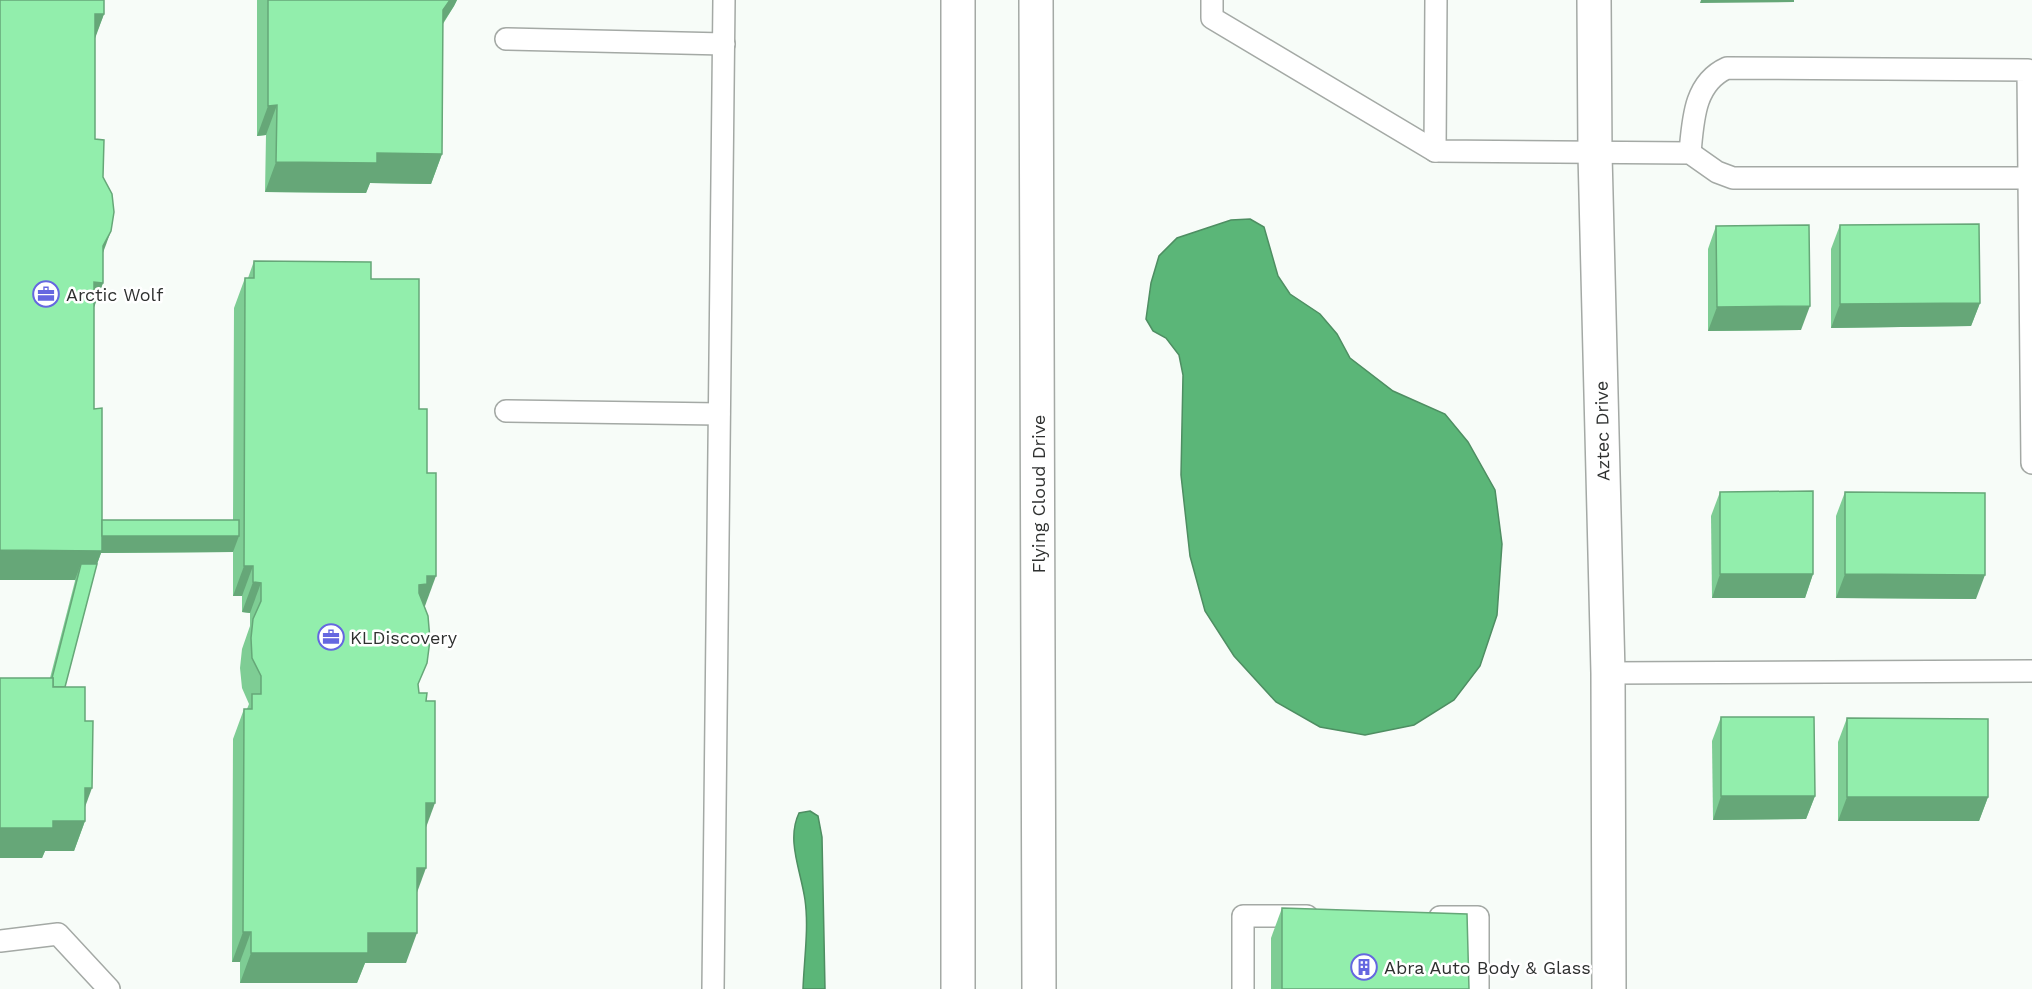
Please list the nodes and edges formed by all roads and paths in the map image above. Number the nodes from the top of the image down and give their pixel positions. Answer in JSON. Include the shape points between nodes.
{"nodes":[{"id":1,"x":724,"y":0,"type":"edge"},
{"id":2,"x":958,"y":0,"type":"edge"},
{"id":3,"x":1036,"y":0,"type":"edge"},
{"id":4,"x":1212,"y":0,"type":"edge"},
{"id":5,"x":1436,"y":0,"type":"edge"},
{"id":6,"x":1594,"y":0,"type":"edge"},
{"id":7,"x":506,"y":39,"type":"dead end"},
{"id":8,"x":724,"y":44,"type":"junction"},
{"id":9,"x":1435,"y":151,"type":"junction"},
{"id":10,"x":1690,"y":153,"type":"junction"},
{"id":11,"x":1595,"y":154,"type":"junction"},
{"id":12,"x":2030,"y":178,"type":"edge"},
{"id":13,"x":506,"y":411,"type":"dead end"},
{"id":14,"x":719,"y":414,"type":"junction"},
{"id":15,"x":2032,"y":463,"type":"edge"},
{"id":16,"x":2032,"y":671,"type":"edge"},
{"id":17,"x":1608,"y":673,"type":"junction"},
{"id":18,"x":1325,"y":916,"type":"edge"},
{"id":19,"x":1419,"y":917,"type":"edge"},
{"id":20,"x":0,"y":941,"type":"edge"},
{"id":21,"x":109,"y":989,"type":"edge"},
{"id":22,"x":712,"y":989,"type":"edge"},
{"id":23,"x":958,"y":989,"type":"edge"},
{"id":24,"x":1039,"y":989,"type":"edge"},
{"id":25,"x":1243,"y":989,"type":"edge"},
{"id":26,"x":1478,"y":989,"type":"edge"},
{"id":27,"x":1609,"y":989,"type":"edge"}],
"edges":[{"from":1,"to":8,"type":"lane"},
{"from":2,"to":23,"type":"main road"},
{"from":3,"to":24,"type":"main road","name":"Flying Cloud Drive"},
{"from":4,"to":9,"type":"lane","via":[[1212,18]]},
{"from":5,"to":9,"type":"lane"},
{"from":6,"to":11,"type":"main road","name":"Aztec Drive"},
{"from":7,"to":8,"type":"lane"},
{"from":8,"to":14,"type":"lane"},
{"from":9,"to":11,"type":"lane"},
{"from":10,"to":11,"type":"lane"},
{"from":10,"to":12,"type":"lane","via":[[1733,178]]},
{"from":10,"to":12,"type":"lane","via":[[1701,91],[1713,75],[1727,68],[2028,70]]},
{"from":11,"to":17,"type":"main road","name":"Aztec Drive"},
{"from":12,"to":15,"type":"lane"},
{"from":13,"to":14,"type":"lane"},
{"from":14,"to":22,"type":"lane"},
{"from":16,"to":17,"type":"lane"},
{"from":17,"to":27,"type":"main road","name":"Aztec Drive"},
{"from":18,"to":25,"type":"lane","via":[[1243,916]]},
{"from":19,"to":26,"type":"lane","via":[[1478,917]]},
{"from":20,"to":21,"type":"lane","via":[[58,934]]}]}
